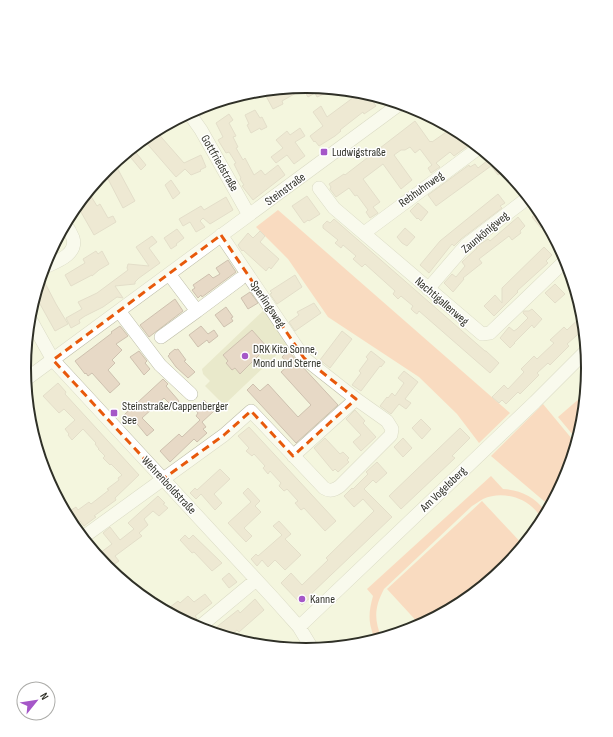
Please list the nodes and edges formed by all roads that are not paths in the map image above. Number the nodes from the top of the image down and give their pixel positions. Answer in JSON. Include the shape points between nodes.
{"nodes":[{"id":1,"x":394,"y":108,"type":"edge"},
{"id":2,"x":192,"y":118,"type":"edge"},
{"id":3,"x":475,"y":151,"type":"edge"},
{"id":4,"x":319,"y":188,"type":"dead end"},
{"id":5,"x":525,"y":200,"type":"edge"},
{"id":6,"x":249,"y":215,"type":"junction"},
{"id":7,"x":68,"y":230,"type":"edge"},
{"id":8,"x":364,"y":233,"type":"junction"},
{"id":9,"x":222,"y":235,"type":"junction"},
{"id":10,"x":52,"y":263,"type":"edge"},
{"id":11,"x":561,"y":264,"type":"edge"},
{"id":12,"x":169,"y":274,"type":"junction"},
{"id":13,"x":240,"y":279,"type":"dead end"},
{"id":14,"x":428,"y":289,"type":"junction"},
{"id":15,"x":119,"y":311,"type":"junction"},
{"id":16,"x":196,"y":311,"type":"junction"},
{"id":17,"x":34,"y":326,"type":"edge"},
{"id":18,"x":161,"y":337,"type":"dead end"},
{"id":19,"x":581,"y":356,"type":"edge"},
{"id":20,"x":53,"y":360,"type":"junction"},
{"id":21,"x":31,"y":375,"type":"edge"},
{"id":22,"x":191,"y":394,"type":"dead end"},
{"id":23,"x":356,"y":399,"type":"junction"},
{"id":24,"x":293,"y":456,"type":"junction"},
{"id":25,"x":163,"y":479,"type":"junction"},
{"id":26,"x":87,"y":534,"type":"edge"},
{"id":27,"x":256,"y":580,"type":"junction"},
{"id":28,"x":202,"y":623,"type":"edge"},
{"id":29,"x":298,"y":627,"type":"junction"},
{"id":30,"x":309,"y":644,"type":"edge"}],
"edges":[{"from":1,"to":6,"type":"street","name":"Steinstraße"},
{"from":2,"to":6,"type":"street","name":"Gottfriedstraße"},
{"from":3,"to":8,"type":"street","name":"Rebhuhnweg"},
{"from":4,"to":8,"type":"street","name":"Nachtigallenweg","via":[[334,208]]},
{"from":5,"to":14,"type":"street","name":"Zaunkönigweg","via":[[466,245]]},
{"from":6,"to":9,"type":"street","name":"Steinstraße"},
{"from":7,"to":10,"type":"street","via":[[74,242],[71,251]]},
{"from":8,"to":14,"type":"street","name":"Nachtigallenweg"},
{"from":9,"to":12,"type":"street","name":"Steinstraße"},
{"from":9,"to":23,"type":"street","name":"Sperlingsweg","via":[[304,358]]},
{"from":11,"to":14,"type":"street","name":"Nachtigallenweg","via":[[487,334],[479,333]]},
{"from":12,"to":15,"type":"street","name":"Steinstraße"},
{"from":12,"to":16,"type":"street"},
{"from":13,"to":16,"type":"street"},
{"from":15,"to":20,"type":"street","name":"Steinstraße"},
{"from":15,"to":22,"type":"street","via":[[160,366]]},
{"from":16,"to":18,"type":"street"},
{"from":17,"to":20,"type":"street","name":"Wehrenboldstraße"},
{"from":19,"to":29,"type":"street","name":"Am Vogelsberg"},
{"from":20,"to":21,"type":"street","name":"Steinstraße"},
{"from":20,"to":25,"type":"street","name":"Wehrenboldstraße"},
{"from":23,"to":24,"type":"street"},
{"from":23,"to":24,"type":"street","name":"Sperlingsweg","via":[[387,421],[392,432],[390,438],[340,486],[333,490],[324,488]]},
{"from":24,"to":25,"type":"street","name":"Sperlingsweg","via":[[251,411],[224,435]]},
{"from":25,"to":26,"type":"street"},
{"from":25,"to":27,"type":"street","name":"Wehrenboldstraße"},
{"from":27,"to":28,"type":"street"},
{"from":27,"to":29,"type":"street","name":"Wehrenboldstraße"},
{"from":29,"to":30,"type":"street","name":"Wehrenboldstraße"}]}
